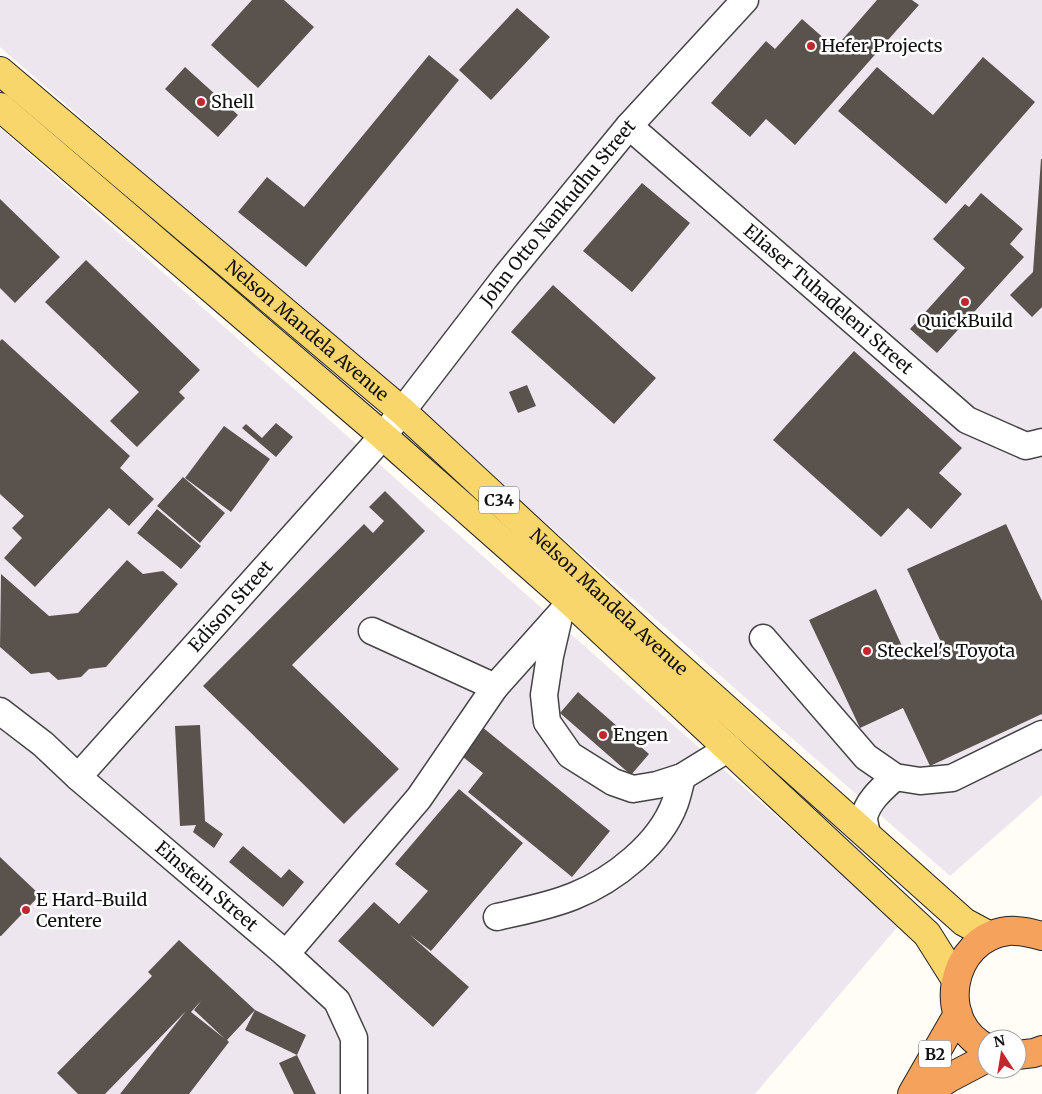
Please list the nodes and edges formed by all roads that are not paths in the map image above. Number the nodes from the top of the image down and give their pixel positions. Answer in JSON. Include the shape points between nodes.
{"nodes":[{"id":1,"x":745,"y":0,"type":"edge"},
{"id":2,"x":0,"y":71,"type":"edge"},
{"id":3,"x":0,"y":107,"type":"edge"},
{"id":4,"x":629,"y":126,"type":"junction"},
{"id":5,"x":402,"y":412,"type":"junction"},
{"id":6,"x":383,"y":436,"type":"junction"},
{"id":7,"x":1042,"y":442,"type":"edge"},
{"id":8,"x":565,"y":609,"type":"junction"},
{"id":9,"x":372,"y":630,"type":"dead end"},
{"id":10,"x":763,"y":638,"type":"dead end"},
{"id":11,"x":495,"y":687,"type":"junction"},
{"id":12,"x":0,"y":711,"type":"edge"},
{"id":13,"x":1042,"y":734,"type":"edge"},
{"id":14,"x":729,"y":748,"type":"junction"},
{"id":15,"x":78,"y":777,"type":"junction"},
{"id":16,"x":682,"y":777,"type":"junction"},
{"id":17,"x":895,"y":777,"type":"junction"},
{"id":18,"x":867,"y":834,"type":"junction"},
{"id":19,"x":497,"y":917,"type":"dead end"},
{"id":20,"x":1036,"y":930,"type":"edge"},
{"id":21,"x":990,"y":936,"type":"junction"},
{"id":22,"x":286,"y":954,"type":"junction"},
{"id":23,"x":956,"y":980,"type":"junction"},
{"id":24,"x":958,"y":1014,"type":"junction"},
{"id":25,"x":977,"y":1041,"type":"edge"},
{"id":26,"x":1042,"y":1050,"type":"edge"},
{"id":27,"x":1027,"y":1054,"type":"edge"},
{"id":28,"x":977,"y":1063,"type":"edge"},
{"id":29,"x":354,"y":1094,"type":"edge"},
{"id":30,"x":912,"y":1094,"type":"edge"},
{"id":31,"x":925,"y":1094,"type":"edge"}],
"edges":[{"from":1,"to":4,"type":"street","name":"John Otto Nankudhu Street"},
{"from":2,"to":5,"type":"main road","name":"Nelson Mandela Avenue","number":"C34"},
{"from":3,"to":6,"type":"main road","name":"Nelson Mandela Avenue","number":"C34"},
{"from":4,"to":5,"type":"street","name":"John Otto Nankudhu Street","via":[[506,276]]},
{"from":4,"to":7,"type":"street","name":"Eliaser Tuhadeleni Street","via":[[967,420],[1026,446]]},
{"from":5,"to":6,"type":"street","name":"John Otto Nankudhu Street"},
{"from":5,"to":18,"type":"main road","name":"Nelson Mandela Avenue","number":"C34","via":[[648,639]]},
{"from":6,"to":8,"type":"main road","name":"Nelson Mandela Avenue","number":"C34"},
{"from":6,"to":15,"type":"street","name":"Edison Street"},
{"from":8,"to":11,"type":"street"},
{"from":8,"to":14,"type":"main road","name":"Nelson Mandela Avenue","number":"C34"},
{"from":8,"to":16,"type":"street","via":[[550,656],[544,695],[547,722],[570,755],[613,782],[633,789]]},
{"from":9,"to":11,"type":"street"},
{"from":10,"to":17,"type":"street","via":[[866,757]]},
{"from":11,"to":22,"type":"street","via":[[419,798]]},
{"from":12,"to":15,"type":"street","name":"Einstein Street","via":[[43,744]]},
{"from":13,"to":17,"type":"street","via":[[952,778],[920,781]]},
{"from":14,"to":16,"type":"street"},
{"from":14,"to":23,"type":"main road","name":"Nelson Mandela Avenue","number":"C34","via":[[927,934]]},
{"from":15,"to":22,"type":"street","name":"Einstein Street"},
{"from":16,"to":19,"type":"street","via":[[675,803],[661,830],[612,876],[574,896]]},
{"from":17,"to":18,"type":"street","via":[[868,807],[864,819]]},
{"from":18,"to":21,"type":"main road","name":"Nelson Mandela Avenue","number":"C34","via":[[964,922]]},
{"from":20,"to":21,"type":"highway","via":[[1007,931]]},
{"from":21,"to":23,"type":"highway","via":[[968,954]]},
{"from":22,"to":29,"type":"street","name":"Einstein Street","via":[[337,1001],[354,1038]]},
{"from":23,"to":24,"type":"highway","via":[[954,1003]]},
{"from":24,"to":25,"type":"highway"},
{"from":24,"to":30,"type":"highway","number":"B2"},
{"from":26,"to":27,"type":"highway"},
{"from":28,"to":31,"type":"highway","number":"B2"}]}
